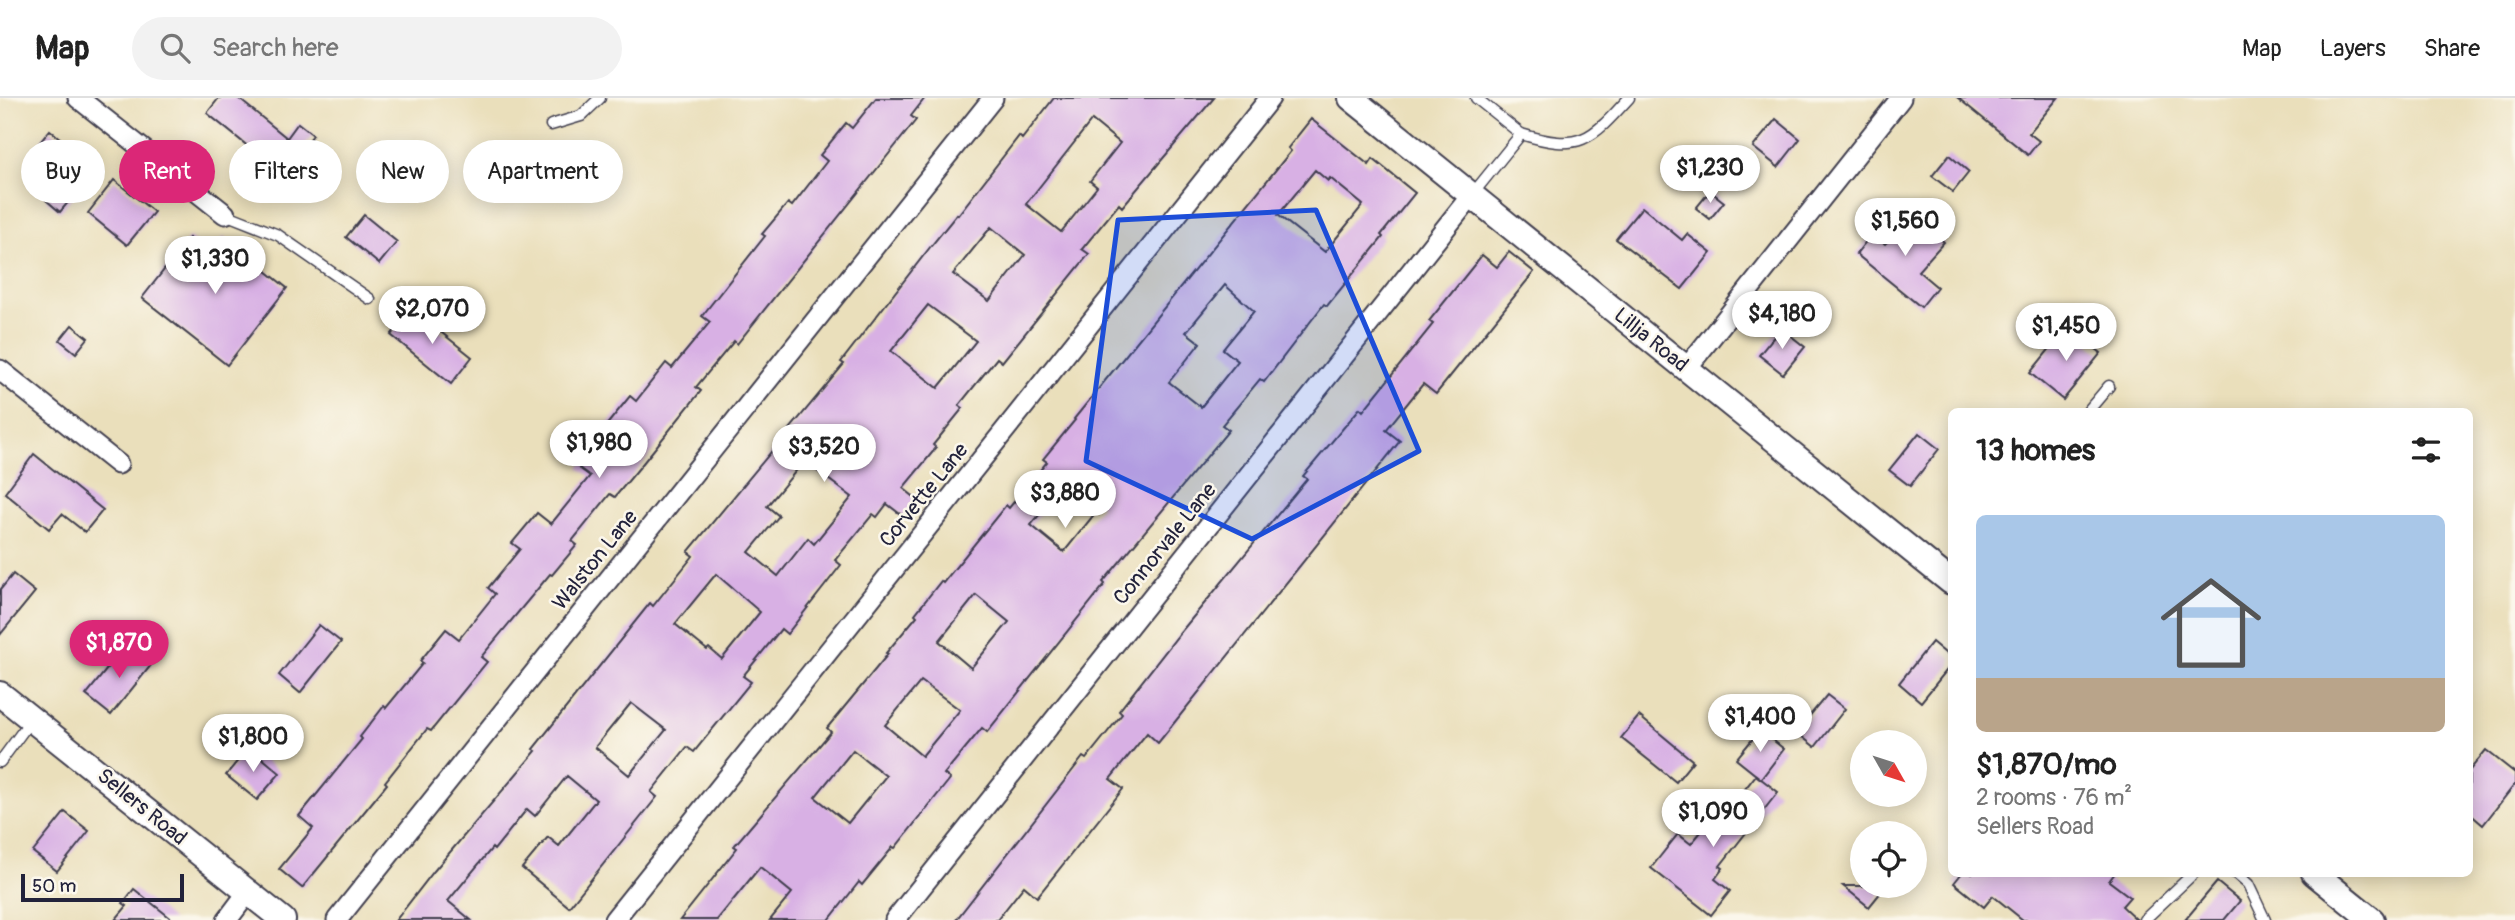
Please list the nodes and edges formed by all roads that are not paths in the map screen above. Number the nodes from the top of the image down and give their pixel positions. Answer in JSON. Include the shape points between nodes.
{"nodes":[{"id":1,"x":78,"y":98,"type":"edge"},
{"id":2,"x":600,"y":98,"type":"edge"},
{"id":3,"x":993,"y":98,"type":"edge"},
{"id":4,"x":1270,"y":98,"type":"edge"},
{"id":5,"x":1351,"y":98,"type":"edge"},
{"id":6,"x":1476,"y":98,"type":"edge"},
{"id":7,"x":1629,"y":98,"type":"edge"},
{"id":8,"x":1901,"y":98,"type":"edge"},
{"id":9,"x":551,"y":125,"type":"dead end"},
{"id":10,"x":1521,"y":134,"type":"junction"},
{"id":11,"x":1471,"y":196,"type":"junction"},
{"id":12,"x":225,"y":214,"type":"joint"},
{"id":13,"x":370,"y":299,"type":"dead end"},
{"id":14,"x":1686,"y":369,"type":"junction"},
{"id":15,"x":0,"y":370,"type":"edge"},
{"id":16,"x":2109,"y":386,"type":"dead end"},
{"id":17,"x":2091,"y":408,"type":"edge"},
{"id":18,"x":118,"y":464,"type":"dead end"},
{"id":19,"x":1948,"y":580,"type":"edge"},
{"id":20,"x":0,"y":694,"type":"edge"},
{"id":21,"x":32,"y":719,"type":"junction"},
{"id":22,"x":0,"y":762,"type":"edge"},
{"id":23,"x":2190,"y":877,"type":"edge"},
{"id":24,"x":2240,"y":877,"type":"edge"},
{"id":25,"x":2319,"y":877,"type":"edge"},
{"id":26,"x":248,"y":892,"type":"junction"},
{"id":27,"x":227,"y":920,"type":"edge"},
{"id":28,"x":283,"y":920,"type":"edge"},
{"id":29,"x":337,"y":920,"type":"edge"},
{"id":30,"x":614,"y":920,"type":"edge"},
{"id":31,"x":895,"y":920,"type":"edge"},
{"id":32,"x":2144,"y":920,"type":"edge"},
{"id":33,"x":2265,"y":920,"type":"edge"},
{"id":34,"x":2372,"y":920,"type":"edge"}],
"edges":[{"from":1,"to":12,"type":"street"},
{"from":2,"to":9,"type":"lane","via":[[581,116]]},
{"from":3,"to":29,"type":"street","name":"Walston Lane"},
{"from":4,"to":30,"type":"street","name":"Corvette Lane"},
{"from":5,"to":11,"type":"street","name":"Lillja Road"},
{"from":6,"to":10,"type":"lane"},
{"from":7,"to":10,"type":"lane","via":[[1600,130],[1575,142],[1548,143]]},
{"from":8,"to":14,"type":"street"},
{"from":10,"to":11,"type":"lane"},
{"from":11,"to":14,"type":"street","name":"Lillja Road"},
{"from":11,"to":31,"type":"street","name":"Connorvale Lane"},
{"from":12,"to":13,"type":"lane","via":[[278,235]]},
{"from":14,"to":19,"type":"street","name":"Lillja Road"},
{"from":15,"to":18,"type":"street"},
{"from":16,"to":17,"type":"lane"},
{"from":20,"to":21,"type":"street","name":"Sellers Road"},
{"from":21,"to":22,"type":"lane"},
{"from":21,"to":26,"type":"street","name":"Sellers Road"},
{"from":23,"to":32,"type":"lane"},
{"from":24,"to":33,"type":"lane","via":[[2248,884]]},
{"from":25,"to":34,"type":"street"},
{"from":26,"to":27,"type":"street"},
{"from":26,"to":28,"type":"street","name":"Sellers Road"}]}
